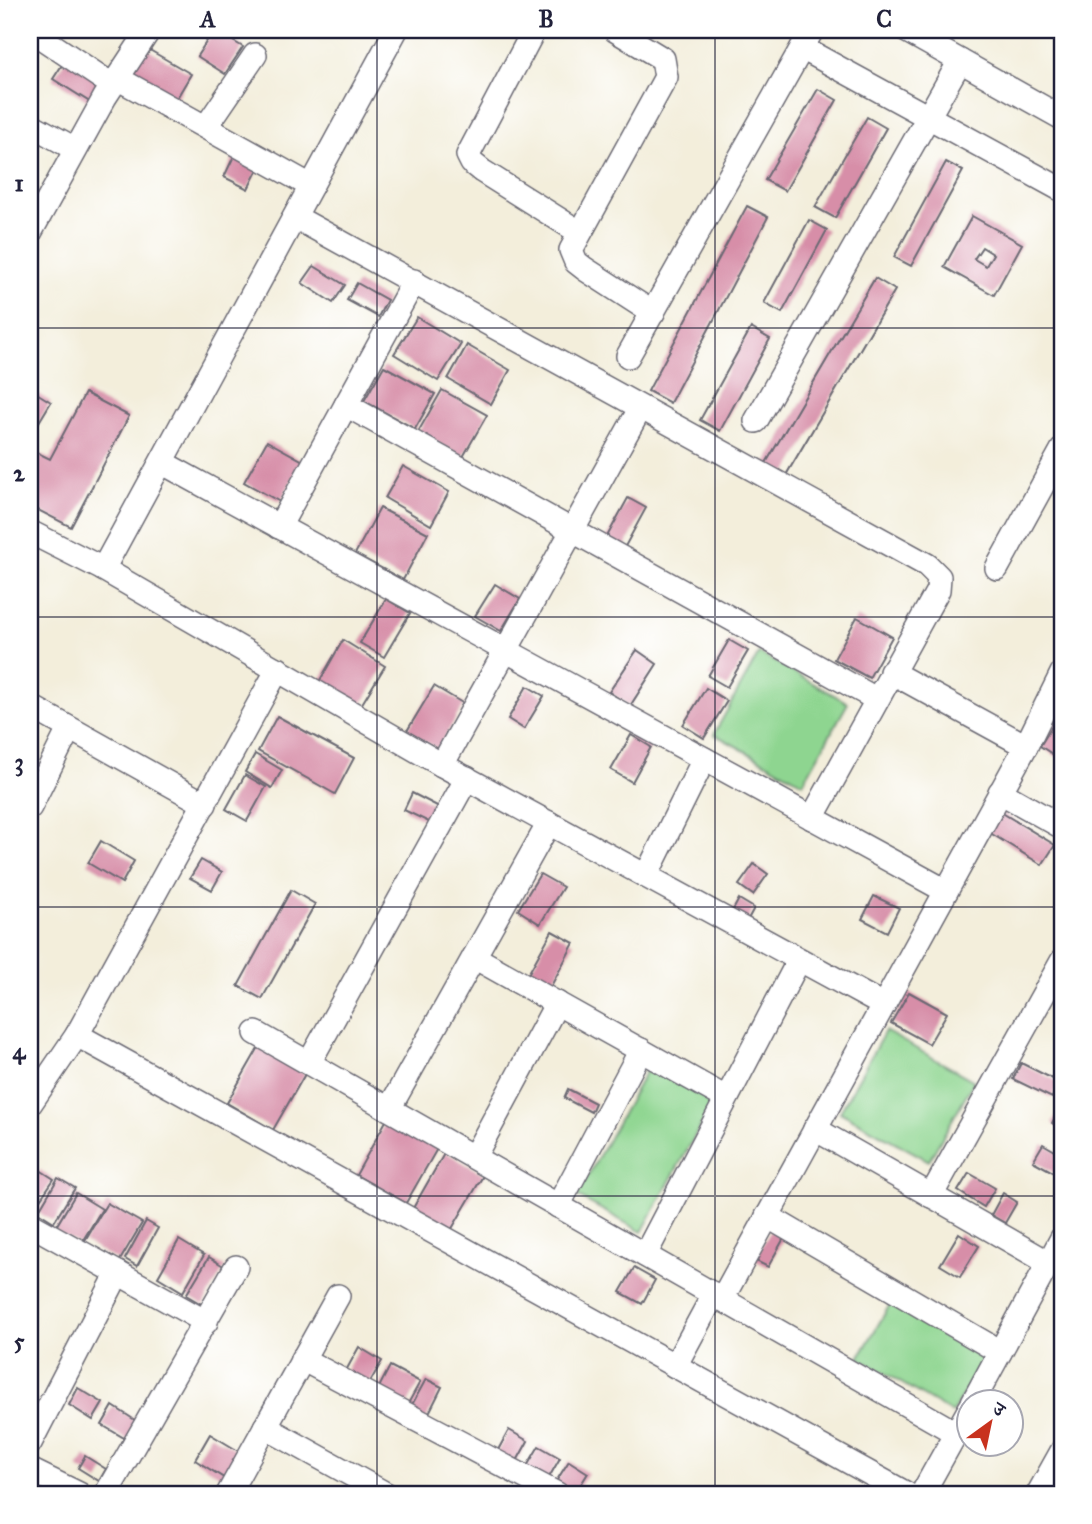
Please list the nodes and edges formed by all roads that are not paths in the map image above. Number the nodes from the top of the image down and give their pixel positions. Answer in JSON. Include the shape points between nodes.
{"nodes":[{"id":1,"x":30,"y":30,"type":"edge"},
{"id":2,"x":149,"y":30,"type":"edge"},
{"id":3,"x":396,"y":30,"type":"edge"},
{"id":4,"x":534,"y":30,"type":"edge"},
{"id":5,"x":615,"y":30,"type":"edge"},
{"id":6,"x":905,"y":30,"type":"edge"},
{"id":7,"x":936,"y":37,"type":"edge"},
{"id":8,"x":807,"y":39,"type":"edge"},
{"id":9,"x":255,"y":55,"type":"dead end"},
{"id":10,"x":960,"y":61,"type":"junction"},
{"id":11,"x":115,"y":82,"type":"junction"},
{"id":12,"x":929,"y":117,"type":"junction"},
{"id":13,"x":1062,"y":118,"type":"edge"},
{"id":14,"x":30,"y":124,"type":"edge"},
{"id":15,"x":206,"y":127,"type":"junction"},
{"id":16,"x":75,"y":149,"type":"junction"},
{"id":17,"x":311,"y":186,"type":"junction"},
{"id":18,"x":1062,"y":190,"type":"edge"},
{"id":19,"x":295,"y":217,"type":"junction"},
{"id":20,"x":579,"y":232,"type":"junction"},
{"id":21,"x":30,"y":233,"type":"edge"},
{"id":22,"x":414,"y":281,"type":"junction"},
{"id":23,"x":653,"y":313,"type":"junction"},
{"id":24,"x":628,"y":356,"type":"dead end"},
{"id":25,"x":346,"y":405,"type":"junction"},
{"id":26,"x":640,"y":409,"type":"junction"},
{"id":27,"x":756,"y":421,"type":"dead end"},
{"id":28,"x":1062,"y":450,"type":"edge"},
{"id":29,"x":163,"y":463,"type":"junction"},
{"id":30,"x":279,"y":527,"type":"junction"},
{"id":31,"x":572,"y":530,"type":"junction"},
{"id":32,"x":30,"y":532,"type":"edge"},
{"id":33,"x":997,"y":568,"type":"dead end"},
{"id":34,"x":103,"y":569,"type":"junction"},
{"id":35,"x":505,"y":650,"type":"junction"},
{"id":36,"x":278,"y":669,"type":"junction"},
{"id":37,"x":891,"y":672,"type":"junction"},
{"id":38,"x":1062,"y":673,"type":"edge"},
{"id":39,"x":876,"y":698,"type":"junction"},
{"id":40,"x":30,"y":706,"type":"edge"},
{"id":41,"x":69,"y":729,"type":"junction"},
{"id":42,"x":1026,"y":746,"type":"junction"},
{"id":43,"x":704,"y":759,"type":"junction"},
{"id":44,"x":442,"y":765,"type":"junction"},
{"id":45,"x":467,"y":778,"type":"junction"},
{"id":46,"x":1000,"y":792,"type":"junction"},
{"id":47,"x":205,"y":804,"type":"junction"},
{"id":48,"x":30,"y":807,"type":"edge"},
{"id":49,"x":812,"y":818,"type":"junction"},
{"id":50,"x":549,"y":823,"type":"junction"},
{"id":51,"x":1062,"y":827,"type":"edge"},
{"id":52,"x":646,"y":876,"type":"junction"},
{"id":53,"x":946,"y":891,"type":"junction"},
{"id":54,"x":474,"y":957,"type":"junction"},
{"id":55,"x":799,"y":960,"type":"junction"},
{"id":56,"x":1062,"y":961,"type":"edge"},
{"id":57,"x":556,"y":1003,"type":"junction"},
{"id":58,"x":883,"y":1005,"type":"junction"},
{"id":59,"x":256,"y":1032,"type":"dead end"},
{"id":60,"x":78,"y":1035,"type":"junction"},
{"id":61,"x":641,"y":1050,"type":"junction"},
{"id":62,"x":309,"y":1063,"type":"junction"},
{"id":63,"x":726,"y":1098,"type":"junction"},
{"id":64,"x":30,"y":1104,"type":"edge"},
{"id":65,"x":389,"y":1109,"type":"junction"},
{"id":66,"x":815,"y":1129,"type":"junction"},
{"id":67,"x":474,"y":1157,"type":"junction"},
{"id":68,"x":931,"y":1196,"type":"junction"},
{"id":69,"x":558,"y":1206,"type":"junction"},
{"id":70,"x":767,"y":1216,"type":"junction"},
{"id":71,"x":32,"y":1229,"type":"edge"},
{"id":72,"x":1062,"y":1238,"type":"edge"},
{"id":73,"x":645,"y":1255,"type":"junction"},
{"id":74,"x":1049,"y":1263,"type":"junction"},
{"id":75,"x":236,"y":1267,"type":"dead end"},
{"id":76,"x":118,"y":1273,"type":"junction"},
{"id":77,"x":338,"y":1296,"type":"dead end"},
{"id":78,"x":718,"y":1296,"type":"junction"},
{"id":79,"x":206,"y":1322,"type":"junction"},
{"id":80,"x":1000,"y":1352,"type":"junction"},
{"id":81,"x":302,"y":1359,"type":"junction"},
{"id":82,"x":675,"y":1366,"type":"junction"},
{"id":83,"x":981,"y":1388,"type":"edge"},
{"id":84,"x":265,"y":1427,"type":"junction"},
{"id":85,"x":956,"y":1433,"type":"joint"},
{"id":86,"x":30,"y":1443,"type":"edge"},
{"id":87,"x":1062,"y":1451,"type":"edge"},
{"id":88,"x":30,"y":1470,"type":"edge"},
{"id":89,"x":79,"y":1494,"type":"edge"},
{"id":90,"x":106,"y":1494,"type":"edge"},
{"id":91,"x":228,"y":1494,"type":"edge"},
{"id":92,"x":386,"y":1494,"type":"edge"},
{"id":93,"x":557,"y":1494,"type":"edge"},
{"id":94,"x":907,"y":1494,"type":"edge"},
{"id":95,"x":922,"y":1494,"type":"edge"},
{"id":96,"x":1038,"y":1494,"type":"edge"}],
"edges":[{"from":1,"to":11,"type":"street"},
{"from":2,"to":11,"type":"street"},
{"from":3,"to":17,"type":"street"},
{"from":4,"to":20,"type":"street","via":[[468,155],[482,171]]},
{"from":5,"to":20,"type":"street","via":[[663,59],[666,77]]},
{"from":6,"to":7,"type":"street"},
{"from":7,"to":10,"type":"street"},
{"from":8,"to":12,"type":"street"},
{"from":8,"to":23,"type":"street"},
{"from":9,"to":15,"type":"street"},
{"from":10,"to":12,"type":"street"},
{"from":10,"to":13,"type":"street"},
{"from":11,"to":15,"type":"street"},
{"from":11,"to":16,"type":"street"},
{"from":12,"to":18,"type":"street"},
{"from":12,"to":27,"type":"street"},
{"from":14,"to":16,"type":"street"},
{"from":15,"to":17,"type":"street"},
{"from":16,"to":21,"type":"street"},
{"from":17,"to":19,"type":"street"},
{"from":19,"to":22,"type":"street"},
{"from":19,"to":29,"type":"street"},
{"from":20,"to":23,"type":"street","via":[[571,250],[576,262]]},
{"from":22,"to":25,"type":"street"},
{"from":22,"to":26,"type":"street"},
{"from":23,"to":24,"type":"street"},
{"from":25,"to":30,"type":"street"},
{"from":25,"to":31,"type":"street"},
{"from":26,"to":31,"type":"street"},
{"from":26,"to":37,"type":"street","via":[[927,565],[939,577],[938,590]]},
{"from":28,"to":33,"type":"street"},
{"from":29,"to":30,"type":"street"},
{"from":29,"to":34,"type":"street"},
{"from":30,"to":35,"type":"street"},
{"from":31,"to":35,"type":"street"},
{"from":31,"to":39,"type":"street"},
{"from":32,"to":34,"type":"street"},
{"from":34,"to":36,"type":"street"},
{"from":35,"to":43,"type":"street"},
{"from":35,"to":44,"type":"street"},
{"from":36,"to":44,"type":"street"},
{"from":36,"to":47,"type":"street"},
{"from":37,"to":39,"type":"street"},
{"from":37,"to":42,"type":"street"},
{"from":38,"to":42,"type":"street"},
{"from":39,"to":49,"type":"street"},
{"from":40,"to":41,"type":"street"},
{"from":41,"to":47,"type":"street"},
{"from":41,"to":48,"type":"street"},
{"from":42,"to":46,"type":"street"},
{"from":43,"to":49,"type":"street"},
{"from":43,"to":52,"type":"street"},
{"from":44,"to":45,"type":"street"},
{"from":45,"to":50,"type":"street"},
{"from":45,"to":62,"type":"street"},
{"from":46,"to":51,"type":"street"},
{"from":46,"to":53,"type":"street"},
{"from":47,"to":60,"type":"street"},
{"from":49,"to":53,"type":"street"},
{"from":50,"to":52,"type":"street"},
{"from":50,"to":54,"type":"street"},
{"from":52,"to":55,"type":"street"},
{"from":53,"to":58,"type":"street"},
{"from":54,"to":57,"type":"street"},
{"from":54,"to":65,"type":"street"},
{"from":55,"to":58,"type":"street"},
{"from":55,"to":63,"type":"street"},
{"from":56,"to":68,"type":"street"},
{"from":57,"to":61,"type":"street"},
{"from":57,"to":67,"type":"street"},
{"from":58,"to":66,"type":"street"},
{"from":59,"to":62,"type":"street"},
{"from":60,"to":64,"type":"street"},
{"from":60,"to":82,"type":"street"},
{"from":61,"to":63,"type":"street"},
{"from":61,"to":69,"type":"street"},
{"from":62,"to":65,"type":"street"},
{"from":63,"to":73,"type":"street"},
{"from":65,"to":67,"type":"street"},
{"from":66,"to":68,"type":"street"},
{"from":66,"to":70,"type":"street"},
{"from":67,"to":69,"type":"street"},
{"from":68,"to":74,"type":"street"},
{"from":69,"to":73,"type":"street"},
{"from":70,"to":78,"type":"street"},
{"from":70,"to":80,"type":"street"},
{"from":71,"to":76,"type":"street"},
{"from":72,"to":74,"type":"street"},
{"from":73,"to":78,"type":"street"},
{"from":74,"to":80,"type":"street"},
{"from":75,"to":79,"type":"street"},
{"from":76,"to":79,"type":"street"},
{"from":76,"to":86,"type":"street"},
{"from":77,"to":81,"type":"street"},
{"from":78,"to":82,"type":"street"},
{"from":78,"to":85,"type":"street"},
{"from":79,"to":90,"type":"street"},
{"from":80,"to":83,"type":"street"},
{"from":81,"to":84,"type":"street"},
{"from":81,"to":93,"type":"street"},
{"from":82,"to":94,"type":"street"},
{"from":84,"to":91,"type":"street"},
{"from":84,"to":92,"type":"street"},
{"from":85,"to":95,"type":"street"},
{"from":87,"to":96,"type":"street"},
{"from":88,"to":89,"type":"street"}]}
